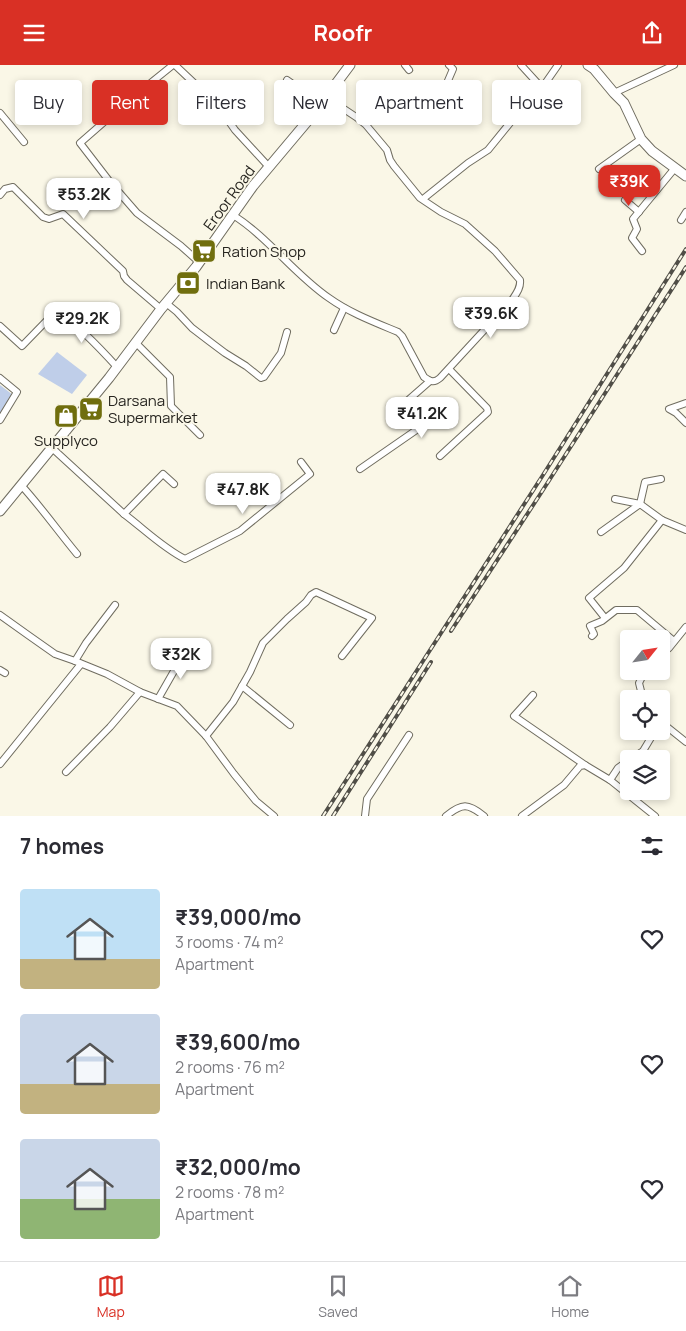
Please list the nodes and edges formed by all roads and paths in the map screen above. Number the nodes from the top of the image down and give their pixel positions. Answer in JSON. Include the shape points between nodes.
{"nodes":[{"id":1,"x":174,"y":65,"type":"edge"},
{"id":2,"x":350,"y":65,"type":"edge"},
{"id":3,"x":449,"y":65,"type":"edge"},
{"id":4,"x":521,"y":65,"type":"edge"},
{"id":5,"x":558,"y":65,"type":"edge"},
{"id":6,"x":588,"y":65,"type":"edge"},
{"id":7,"x":674,"y":65,"type":"edge"},
{"id":8,"x":338,"y":80,"type":"edge"},
{"id":9,"x":448,"y":80,"type":"edge"},
{"id":10,"x":535,"y":80,"type":"edge"},
{"id":11,"x":548,"y":80,"type":"edge"},
{"id":12,"x":614,"y":93,"type":"junction"},
{"id":13,"x":346,"y":110,"type":"edge"},
{"id":14,"x":0,"y":113,"type":"edge"},
{"id":15,"x":304,"y":125,"type":"edge"},
{"id":16,"x":508,"y":125,"type":"edge"},
{"id":17,"x":641,"y":139,"type":"junction"},
{"id":18,"x":24,"y":143,"type":"dead end"},
{"id":19,"x":269,"y":167,"type":"junction"},
{"id":20,"x":599,"y":169,"type":"dead end"},
{"id":21,"x":675,"y":169,"type":"junction"},
{"id":22,"x":686,"y":176,"type":"edge"},
{"id":23,"x":0,"y":195,"type":"edge"},
{"id":24,"x":423,"y":199,"type":"junction"},
{"id":25,"x":626,"y":200,"type":"dead end"},
{"id":26,"x":639,"y":211,"type":"junction"},
{"id":27,"x":686,"y":212,"type":"edge"},
{"id":28,"x":233,"y":215,"type":"junction"},
{"id":29,"x":681,"y":220,"type":"dead end"},
{"id":30,"x":642,"y":251,"type":"dead end"},
{"id":31,"x":199,"y":262,"type":"junction"},
{"id":32,"x":163,"y":306,"type":"junction"},
{"id":33,"x":344,"y":308,"type":"junction"},
{"id":34,"x":0,"y":327,"type":"edge"},
{"id":35,"x":334,"y":329,"type":"dead end"},
{"id":36,"x":287,"y":332,"type":"dead end"},
{"id":37,"x":136,"y":343,"type":"junction"},
{"id":38,"x":117,"y":367,"type":"junction"},
{"id":39,"x":449,"y":369,"type":"junction"},
{"id":40,"x":0,"y":379,"type":"edge"},
{"id":41,"x":430,"y":381,"type":"junction"},
{"id":42,"x":686,"y":403,"type":"edge"},
{"id":43,"x":0,"y":420,"type":"edge"},
{"id":44,"x":686,"y":423,"type":"edge"},
{"id":45,"x":200,"y":435,"type":"dead end"},
{"id":46,"x":52,"y":448,"type":"junction"},
{"id":47,"x":440,"y":457,"type":"dead end"},
{"id":48,"x":301,"y":462,"type":"dead end"},
{"id":49,"x":360,"y":469,"type":"dead end"},
{"id":50,"x":661,"y":479,"type":"dead end"},
{"id":51,"x":174,"y":484,"type":"dead end"},
{"id":52,"x":21,"y":485,"type":"junction"},
{"id":53,"x":614,"y":499,"type":"dead end"},
{"id":54,"x":640,"y":505,"type":"junction"},
{"id":55,"x":0,"y":511,"type":"edge"},
{"id":56,"x":124,"y":514,"type":"junction"},
{"id":57,"x":662,"y":520,"type":"junction"},
{"id":58,"x":686,"y":530,"type":"edge"},
{"id":59,"x":601,"y":532,"type":"dead end"},
{"id":60,"x":77,"y":554,"type":"dead end"},
{"id":61,"x":115,"y":605,"type":"dead end"},
{"id":62,"x":0,"y":615,"type":"edge"},
{"id":63,"x":606,"y":618,"type":"junction"},
{"id":64,"x":686,"y":627,"type":"edge"},
{"id":65,"x":592,"y":636,"type":"dead end"},
{"id":66,"x":674,"y":641,"type":"junction"},
{"id":67,"x":670,"y":646,"type":"edge"},
{"id":68,"x":186,"y":650,"type":"dead end"},
{"id":69,"x":342,"y":656,"type":"dead end"},
{"id":70,"x":78,"y":662,"type":"junction"},
{"id":71,"x":242,"y":686,"type":"junction"},
{"id":72,"x":140,"y":692,"type":"junction"},
{"id":73,"x":533,"y":695,"type":"dead end"},
{"id":74,"x":158,"y":699,"type":"junction"},
{"id":75,"x":290,"y":725,"type":"dead end"},
{"id":76,"x":670,"y":729,"type":"edge"},
{"id":77,"x":409,"y":735,"type":"dead end"},
{"id":78,"x":206,"y":736,"type":"junction"},
{"id":79,"x":686,"y":741,"type":"edge"},
{"id":80,"x":0,"y":764,"type":"edge"},
{"id":81,"x":585,"y":765,"type":"junction"},
{"id":82,"x":620,"y":766,"type":"edge"},
{"id":83,"x":66,"y":772,"type":"dead end"},
{"id":84,"x":610,"y":780,"type":"junction"},
{"id":85,"x":274,"y":816,"type":"edge"},
{"id":86,"x":365,"y":816,"type":"edge"},
{"id":87,"x":446,"y":816,"type":"edge"},
{"id":88,"x":484,"y":816,"type":"edge"},
{"id":89,"x":522,"y":816,"type":"edge"},
{"id":90,"x":655,"y":816,"type":"edge"}],
"edges":[{"from":1,"to":19,"type":"street","via":[[223,113]]},
{"from":1,"to":31,"type":"street","via":[[80,143],[137,213]]},
{"from":2,"to":8,"type":"main road","name":"Eroor Road"},
{"from":3,"to":9,"type":"street","via":[[453,69]]},
{"from":4,"to":10,"type":"street"},
{"from":5,"to":11,"type":"street"},
{"from":6,"to":12,"type":"main road"},
{"from":7,"to":12,"type":"street"},
{"from":12,"to":17,"type":"main road","via":[[624,103]]},
{"from":13,"to":24,"type":"street","via":[[366,125],[387,150],[399,173]]},
{"from":14,"to":18,"type":"street"},
{"from":15,"to":19,"type":"main road","name":"Eroor Road"},
{"from":16,"to":24,"type":"street","via":[[488,150]]},
{"from":17,"to":20,"type":"street"},
{"from":17,"to":21,"type":"main road"},
{"from":19,"to":28,"type":"main road","name":"Eroor Road"},
{"from":21,"to":22,"type":"main road"},
{"from":21,"to":26,"type":"street"},
{"from":23,"to":32,"type":"street","via":[[13,187],[44,218],[63,214],[123,271],[127,280]]},
{"from":24,"to":39,"type":"street","via":[[469,228],[495,251],[521,284],[512,300]]},
{"from":25,"to":26,"type":"street"},
{"from":26,"to":30,"type":"street","via":[[632,219],[637,229],[632,239]]},
{"from":27,"to":29,"type":"street"},
{"from":28,"to":31,"type":"main road","name":"Eroor Road"},
{"from":28,"to":33,"type":"street"},
{"from":31,"to":32,"type":"main road","name":"Eroor Road"},
{"from":32,"to":36,"type":"street","via":[[173,308],[192,328],[261,378],[280,356]]},
{"from":32,"to":37,"type":"main road","name":"Eroor Road"},
{"from":33,"to":35,"type":"street"},
{"from":33,"to":41,"type":"street","via":[[398,332],[424,377]]},
{"from":34,"to":38,"type":"street","via":[[22,346],[57,310],[90,337]]},
{"from":37,"to":38,"type":"main road","name":"Eroor Road"},
{"from":37,"to":45,"type":"street","via":[[170,377],[171,406]]},
{"from":38,"to":46,"type":"main road","name":"Eroor Road"},
{"from":39,"to":41,"type":"street","via":[[440,379]]},
{"from":39,"to":47,"type":"street","via":[[488,412]]},
{"from":40,"to":43,"type":"street","via":[[17,392]]},
{"from":41,"to":49,"type":"street","via":[[406,402],[425,424]]},
{"from":42,"to":44,"type":"street","via":[[669,409]]},
{"from":46,"to":52,"type":"main road","name":"Eroor Road"},
{"from":46,"to":56,"type":"street"},
{"from":48,"to":56,"type":"street","via":[[310,474],[240,531],[184,559]]},
{"from":50,"to":54,"type":"street","via":[[645,482]]},
{"from":51,"to":56,"type":"street","via":[[163,474]]},
{"from":52,"to":55,"type":"main road","name":"Eroor Road"},
{"from":52,"to":60,"type":"street"},
{"from":53,"to":54,"type":"street"},
{"from":54,"to":57,"type":"street"},
{"from":54,"to":59,"type":"street"},
{"from":57,"to":58,"type":"street"},
{"from":57,"to":63,"type":"street","via":[[624,568],[589,598]]},
{"from":61,"to":70,"type":"street","via":[[86,643]]},
{"from":62,"to":70,"type":"street","via":[[55,654]]},
{"from":63,"to":65,"type":"street","via":[[590,626]]},
{"from":63,"to":66,"type":"street","via":[[616,610],[637,610]]},
{"from":64,"to":66,"type":"street"},
{"from":66,"to":67,"type":"street"},
{"from":68,"to":74,"type":"street"},
{"from":69,"to":71,"type":"street","via":[[372,618],[316,592],[263,643]]},
{"from":70,"to":72,"type":"street"},
{"from":70,"to":80,"type":"street"},
{"from":71,"to":75,"type":"street"},
{"from":71,"to":78,"type":"street"},
{"from":72,"to":74,"type":"street"},
{"from":72,"to":83,"type":"street"},
{"from":73,"to":81,"type":"street","via":[[514,716]]},
{"from":74,"to":78,"type":"street","via":[[176,706]]},
{"from":76,"to":79,"type":"street"},
{"from":77,"to":86,"type":"street","via":[[367,799]]},
{"from":78,"to":85,"type":"street","via":[[256,801]]},
{"from":81,"to":84,"type":"street"},
{"from":81,"to":89,"type":"street"},
{"from":82,"to":84,"type":"street"},
{"from":84,"to":90,"type":"street"},
{"from":87,"to":88,"type":"street","via":[[460,806],[468,806]]}]}
